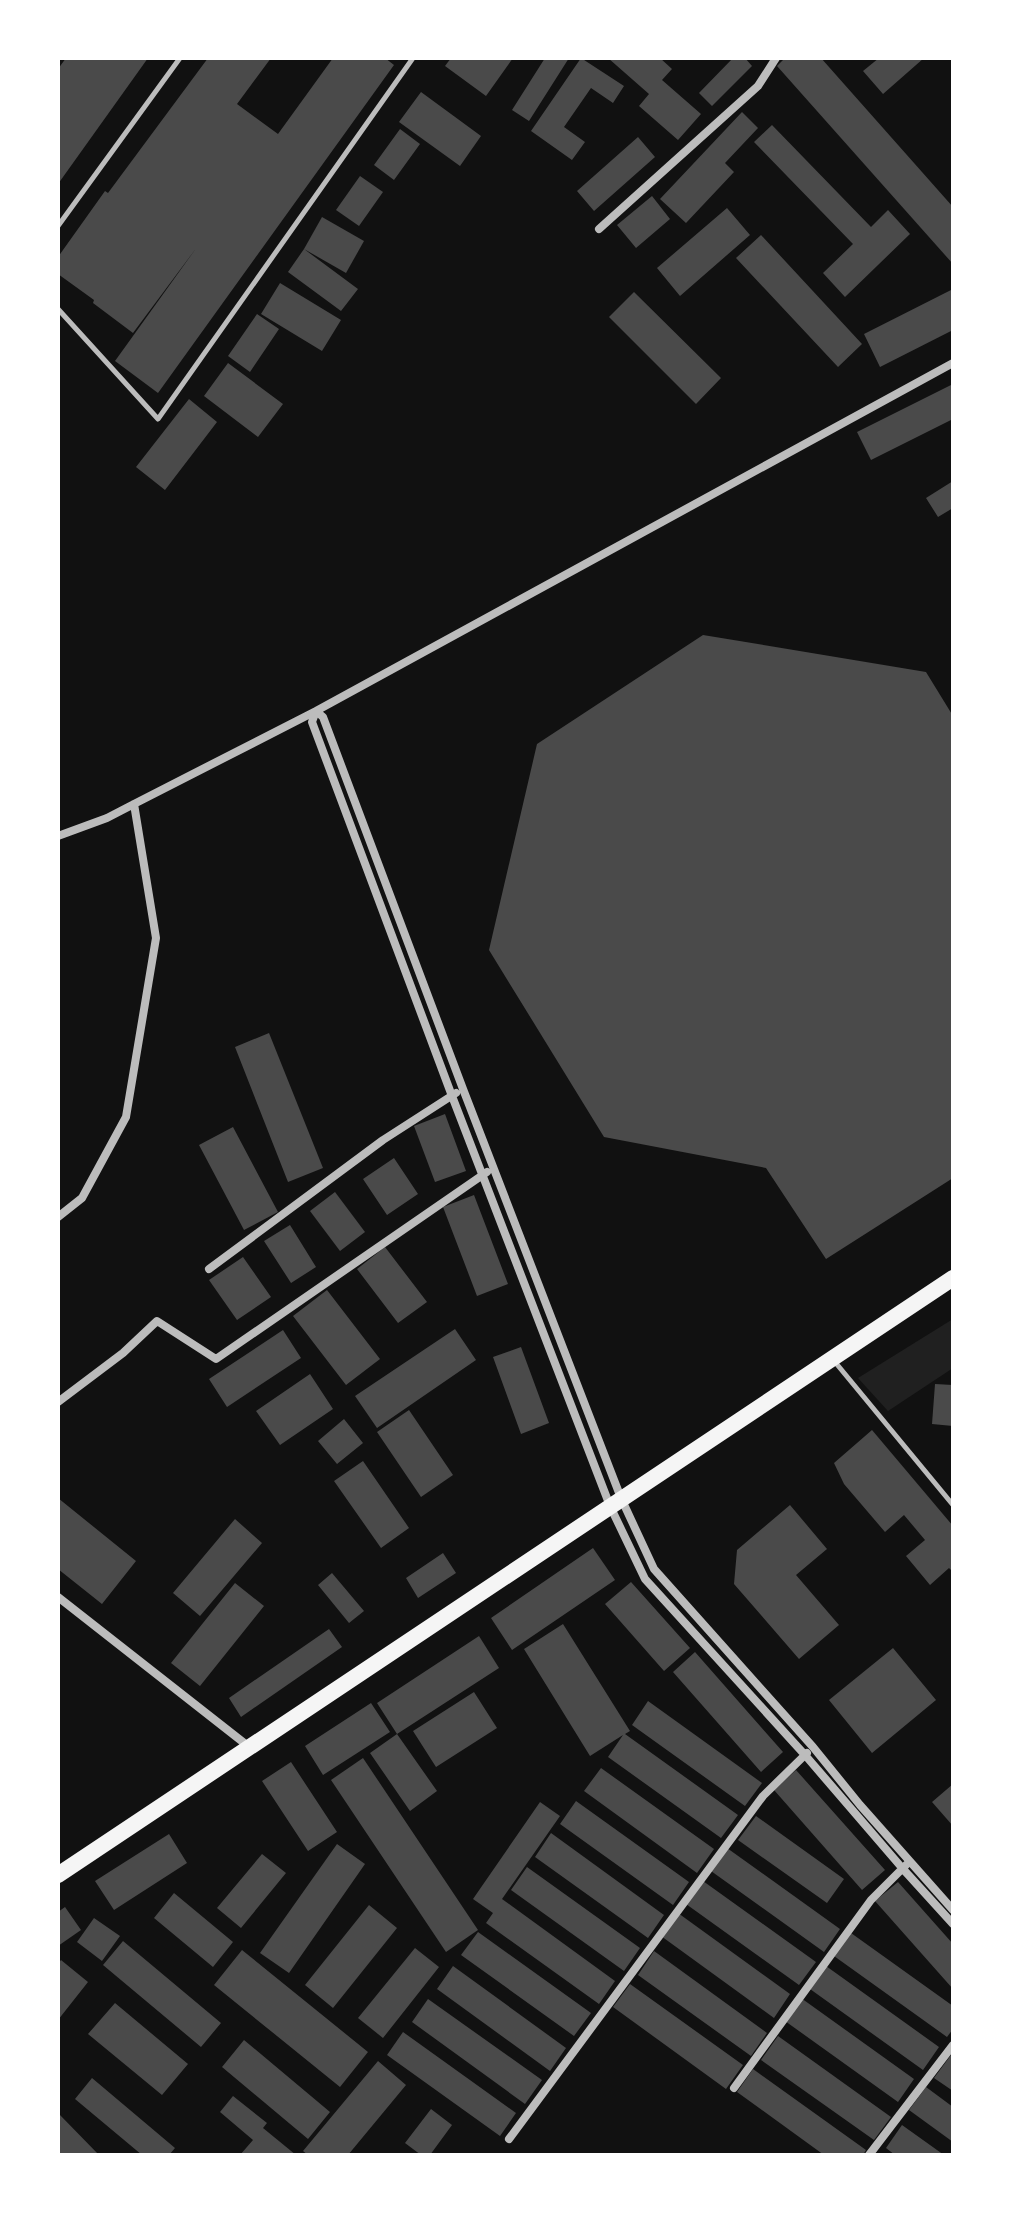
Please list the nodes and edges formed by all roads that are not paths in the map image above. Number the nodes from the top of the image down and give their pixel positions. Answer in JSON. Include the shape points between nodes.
{"nodes":[{"id":1,"x":180,"y":58,"type":"edge"},
{"id":2,"x":413,"y":58,"type":"edge"},
{"id":3,"x":776,"y":58,"type":"edge"},
{"id":4,"x":58,"y":226,"type":"edge"},
{"id":5,"x":599,"y":229,"type":"dead end"},
{"id":6,"x":58,"y":309,"type":"edge"},
{"id":7,"x":953,"y":363,"type":"edge"},
{"id":8,"x":316,"y":711,"type":"junction"},
{"id":9,"x":134,"y":804,"type":"junction"},
{"id":10,"x":58,"y":836,"type":"edge"},
{"id":11,"x":463,"y":1089,"type":"junction"},
{"id":12,"x":452,"y":1096,"type":"junction"},
{"id":13,"x":494,"y":1167,"type":"junction"},
{"id":14,"x":483,"y":1175,"type":"junction"},
{"id":15,"x":58,"y":1217,"type":"edge"},
{"id":16,"x":209,"y":1269,"type":"dead end"},
{"id":17,"x":953,"y":1278,"type":"edge"},
{"id":18,"x":832,"y":1358,"type":"junction"},
{"id":19,"x":58,"y":1402,"type":"edge"},
{"id":20,"x":616,"y":1502,"type":"junction"},
{"id":21,"x":953,"y":1505,"type":"edge"},
{"id":22,"x":58,"y":1597,"type":"edge"},
{"id":23,"x":248,"y":1746,"type":"junction"},
{"id":24,"x":813,"y":1747,"type":"junction"},
{"id":25,"x":805,"y":1755,"type":"junction"},
{"id":26,"x":906,"y":1866,"type":"junction"},
{"id":27,"x":58,"y":1875,"type":"edge"},
{"id":28,"x":953,"y":1910,"type":"edge"},
{"id":29,"x":953,"y":1924,"type":"edge"},
{"id":30,"x":953,"y":2045,"type":"edge"},
{"id":31,"x":734,"y":2088,"type":"dead end"},
{"id":32,"x":509,"y":2139,"type":"dead end"},
{"id":33,"x":869,"y":2155,"type":"edge"}],
"edges":[{"from":1,"to":4,"type":"lane"},
{"from":2,"to":6,"type":"lane","via":[[158,419]]},
{"from":3,"to":5,"type":"street","via":[[758,86]]},
{"from":7,"to":8,"type":"street"},
{"from":8,"to":9,"type":"street"},
{"from":8,"to":11,"type":"street","via":[[323,717]]},
{"from":8,"to":12,"type":"street","via":[[312,722]]},
{"from":9,"to":10,"type":"street"},
{"from":9,"to":15,"type":"street","via":[[156,938],[126,1117],[82,1198]]},
{"from":11,"to":12,"type":"street"},
{"from":11,"to":13,"type":"street"},
{"from":12,"to":14,"type":"street"},
{"from":12,"to":16,"type":"street","via":[[383,1140]]},
{"from":13,"to":14,"type":"street"},
{"from":13,"to":20,"type":"street"},
{"from":14,"to":19,"type":"street","via":[[216,1359],[157,1321]]},
{"from":14,"to":20,"type":"street"},
{"from":17,"to":18,"type":"main road"},
{"from":18,"to":20,"type":"main road"},
{"from":18,"to":21,"type":"lane"},
{"from":20,"to":23,"type":"main road"},
{"from":20,"to":24,"type":"street","via":[[654,1569]]},
{"from":20,"to":25,"type":"street","via":[[645,1579]]},
{"from":22,"to":23,"type":"street"},
{"from":23,"to":27,"type":"main road"},
{"from":24,"to":25,"type":"street"},
{"from":24,"to":26,"type":"street"},
{"from":25,"to":26,"type":"street"},
{"from":25,"to":32,"type":"street","via":[[763,1796]]},
{"from":26,"to":28,"type":"street"},
{"from":26,"to":29,"type":"street"},
{"from":26,"to":31,"type":"street","via":[[871,1900]]},
{"from":30,"to":33,"type":"street"}]}
